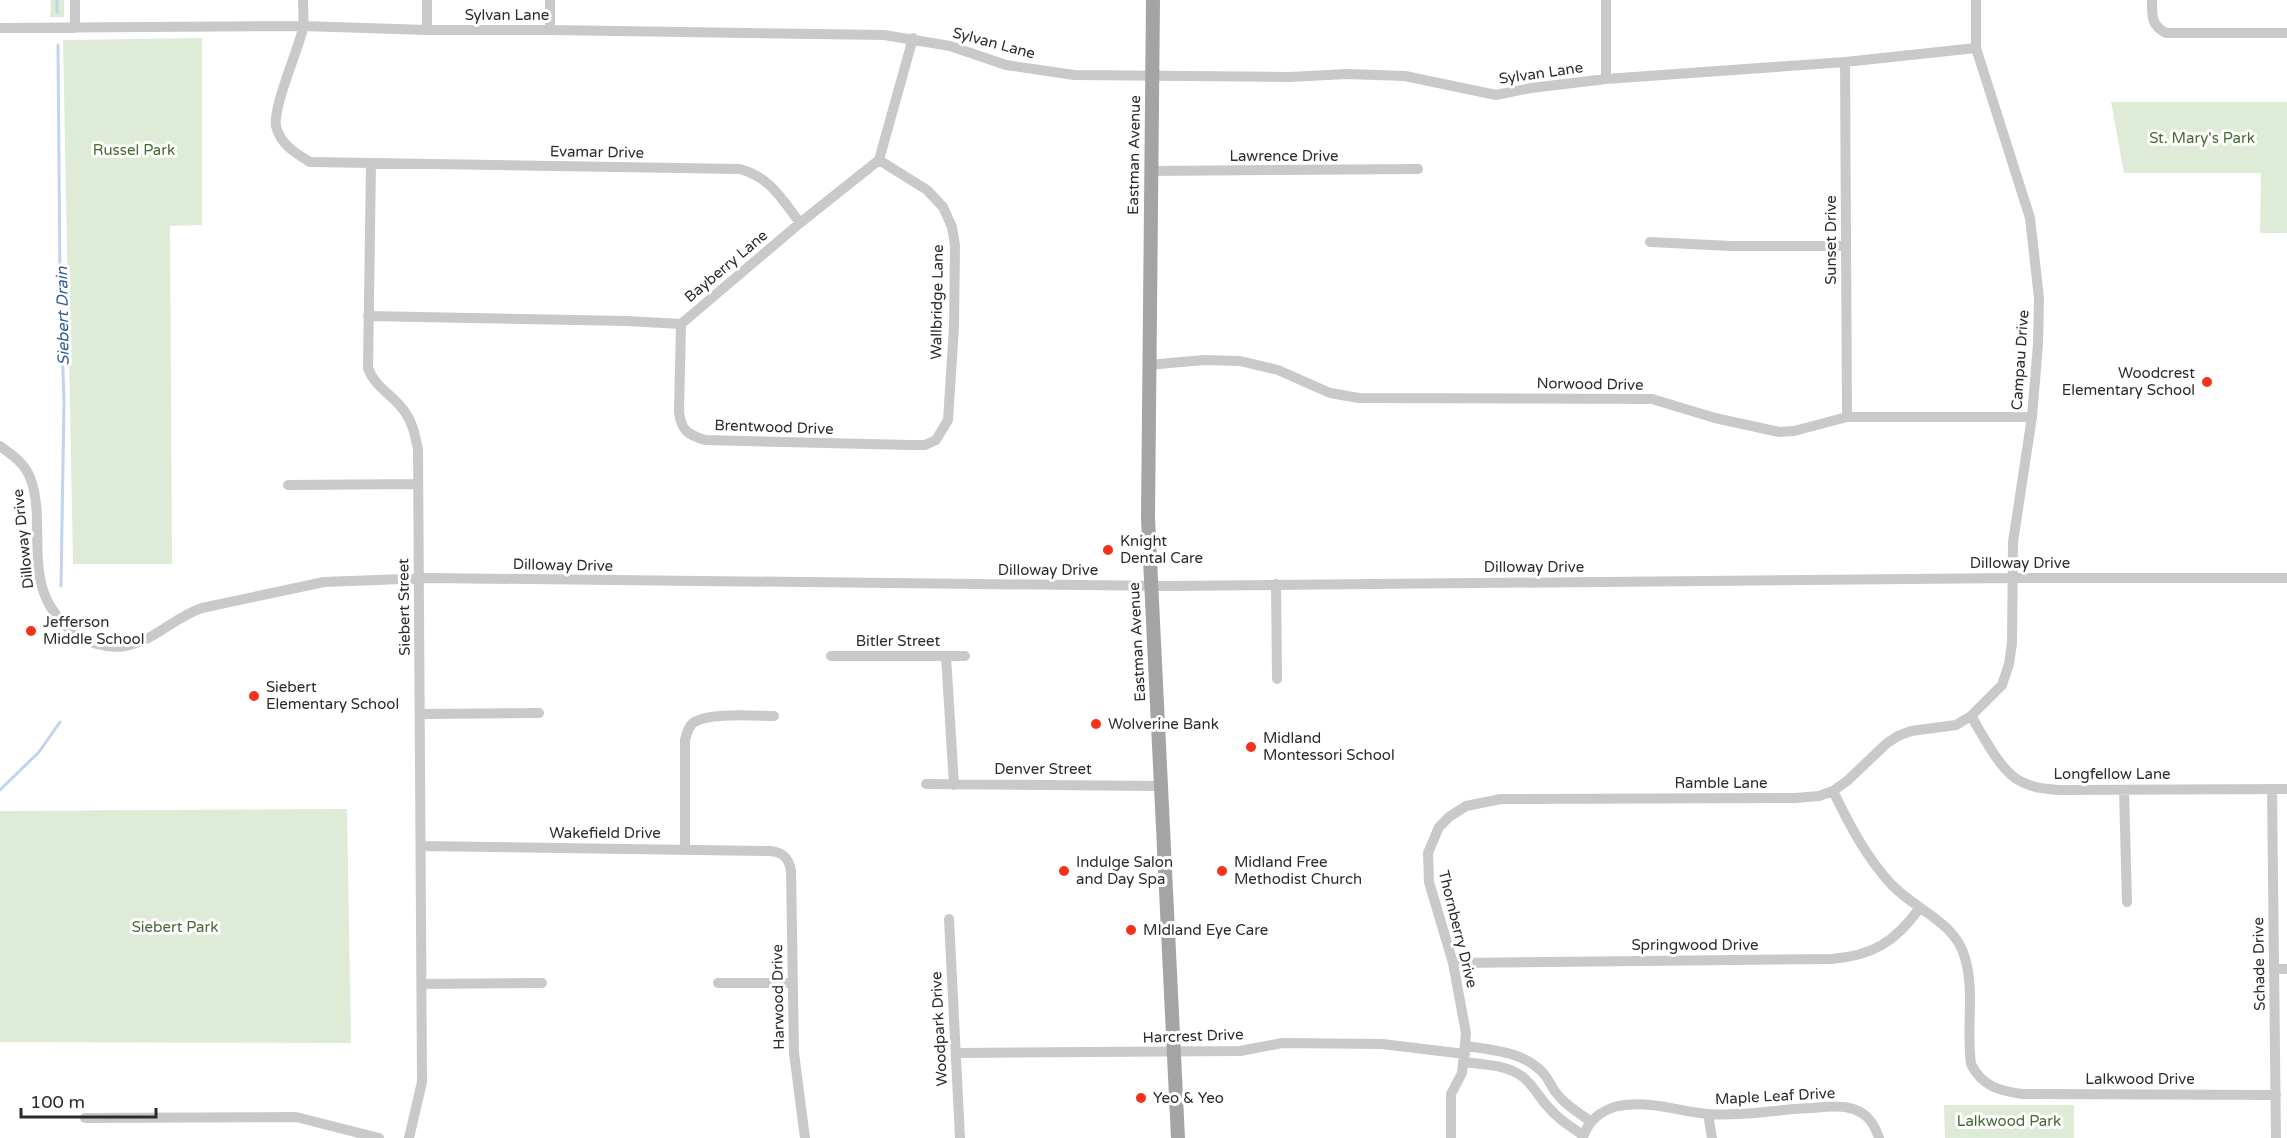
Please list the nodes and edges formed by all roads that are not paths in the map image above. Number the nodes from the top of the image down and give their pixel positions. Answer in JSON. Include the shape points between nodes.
{"nodes":[{"id":1,"x":75,"y":0,"type":"edge"},
{"id":2,"x":303,"y":0,"type":"edge"},
{"id":3,"x":428,"y":0,"type":"edge"},
{"id":4,"x":550,"y":0,"type":"edge"},
{"id":5,"x":1153,"y":0,"type":"edge"},
{"id":6,"x":1606,"y":0,"type":"edge"},
{"id":7,"x":1976,"y":0,"type":"edge"},
{"id":8,"x":2152,"y":0,"type":"edge"},
{"id":9,"x":303,"y":26,"type":"junction"},
{"id":10,"x":0,"y":28,"type":"edge"},
{"id":11,"x":75,"y":28,"type":"junction"},
{"id":12,"x":427,"y":30,"type":"junction"},
{"id":13,"x":550,"y":30,"type":"junction"},
{"id":14,"x":2287,"y":33,"type":"edge"},
{"id":15,"x":913,"y":38,"type":"junction"},
{"id":16,"x":1976,"y":48,"type":"junction"},
{"id":17,"x":1845,"y":62,"type":"junction"},
{"id":18,"x":1152,"y":76,"type":"junction"},
{"id":19,"x":1606,"y":79,"type":"junction"},
{"id":20,"x":879,"y":160,"type":"junction"},
{"id":21,"x":371,"y":164,"type":"junction"},
{"id":22,"x":1418,"y":170,"type":"dead end"},
{"id":23,"x":1151,"y":171,"type":"junction"},
{"id":24,"x":800,"y":223,"type":"junction"},
{"id":25,"x":1650,"y":242,"type":"dead end"},
{"id":26,"x":1846,"y":246,"type":"junction"},
{"id":27,"x":369,"y":316,"type":"junction"},
{"id":28,"x":681,"y":324,"type":"junction"},
{"id":29,"x":1148,"y":365,"type":"junction"},
{"id":30,"x":1847,"y":417,"type":"junction"},
{"id":31,"x":2032,"y":417,"type":"junction"},
{"id":32,"x":936,"y":440,"type":"joint"},
{"id":33,"x":0,"y":446,"type":"edge"},
{"id":34,"x":418,"y":484,"type":"junction"},
{"id":35,"x":288,"y":485,"type":"dead end"},
{"id":36,"x":418,"y":578,"type":"junction"},
{"id":37,"x":2013,"y":578,"type":"junction"},
{"id":38,"x":2287,"y":578,"type":"edge"},
{"id":39,"x":1276,"y":584,"type":"junction"},
{"id":40,"x":1150,"y":585,"type":"junction"},
{"id":41,"x":831,"y":656,"type":"dead end"},
{"id":42,"x":946,"y":656,"type":"junction"},
{"id":43,"x":965,"y":656,"type":"dead end"},
{"id":44,"x":1277,"y":679,"type":"dead end"},
{"id":45,"x":539,"y":713,"type":"dead end"},
{"id":46,"x":420,"y":714,"type":"junction"},
{"id":47,"x":774,"y":716,"type":"dead end"},
{"id":48,"x":1971,"y":716,"type":"junction"},
{"id":49,"x":926,"y":784,"type":"dead end"},
{"id":50,"x":954,"y":785,"type":"junction"},
{"id":51,"x":1160,"y":786,"type":"junction"},
{"id":52,"x":2272,"y":789,"type":"junction"},
{"id":53,"x":2287,"y":789,"type":"edge"},
{"id":54,"x":2124,"y":790,"type":"junction"},
{"id":55,"x":1833,"y":791,"type":"junction"},
{"id":56,"x":1449,"y":817,"type":"joint"},
{"id":57,"x":421,"y":846,"type":"junction"},
{"id":58,"x":686,"y":848,"type":"junction"},
{"id":59,"x":786,"y":856,"type":"joint"},
{"id":60,"x":2127,"y":902,"type":"dead end"},
{"id":61,"x":1919,"y":909,"type":"junction"},
{"id":62,"x":949,"y":919,"type":"dead end"},
{"id":63,"x":1453,"y":963,"type":"junction"},
{"id":64,"x":2274,"y":969,"type":"junction"},
{"id":65,"x":2287,"y":969,"type":"edge"},
{"id":66,"x":718,"y":982,"type":"dead end"},
{"id":67,"x":792,"y":982,"type":"junction"},
{"id":68,"x":542,"y":983,"type":"dead end"},
{"id":69,"x":422,"y":984,"type":"junction"},
{"id":70,"x":1173,"y":1052,"type":"junction"},
{"id":71,"x":956,"y":1053,"type":"junction"},
{"id":72,"x":1465,"y":1054,"type":"junction"},
{"id":73,"x":2276,"y":1095,"type":"junction"},
{"id":74,"x":1707,"y":1114,"type":"junction"},
{"id":75,"x":85,"y":1118,"type":"dead end"},
{"id":76,"x":1590,"y":1121,"type":"junction"},
{"id":77,"x":1583,"y":1137,"type":"edge"},
{"id":78,"x":379,"y":1138,"type":"edge"},
{"id":79,"x":409,"y":1138,"type":"edge"},
{"id":80,"x":805,"y":1138,"type":"edge"},
{"id":81,"x":960,"y":1138,"type":"edge"},
{"id":82,"x":1178,"y":1138,"type":"edge"},
{"id":83,"x":1451,"y":1138,"type":"edge"},
{"id":84,"x":1712,"y":1138,"type":"edge"},
{"id":85,"x":1879,"y":1138,"type":"edge"},
{"id":86,"x":2276,"y":1138,"type":"edge"}],
"edges":[{"from":1,"to":11,"type":"street"},
{"from":2,"to":9,"type":"street","name":"Evamar Drive"},
{"from":3,"to":12,"type":"street"},
{"from":4,"to":13,"type":"street"},
{"from":5,"to":18,"type":"main road","name":"Eastman Avenue"},
{"from":6,"to":19,"type":"street"},
{"from":7,"to":16,"type":"street","name":"Campau Drive"},
{"from":8,"to":14,"type":"street","via":[[2152,19],[2166,33]]},
{"from":9,"to":11,"type":"street","name":"Sylvan Lane"},
{"from":9,"to":12,"type":"street","name":"Sylvan Lane"},
{"from":9,"to":21,"type":"street","name":"Evamar Drive","via":[[278,107],[276,125],[281,139],[292,152],[310,162]]},
{"from":10,"to":11,"type":"street","name":"Sylvan Lane"},
{"from":12,"to":13,"type":"street","name":"Sylvan Lane"},
{"from":13,"to":15,"type":"street","name":"Sylvan Lane"},
{"from":15,"to":18,"type":"street","name":"Sylvan Lane","via":[[1036,70],[1074,75]]},
{"from":15,"to":20,"type":"street"},
{"from":16,"to":17,"type":"street","name":"Sylvan Lane"},
{"from":16,"to":31,"type":"street","name":"Campau Drive","via":[[2032,230],[2039,298]]},
{"from":17,"to":19,"type":"street","name":"Sylvan Lane"},
{"from":17,"to":26,"type":"street","name":"Sunset Drive"},
{"from":18,"to":19,"type":"street","name":"Sylvan Lane","via":[[1405,76],[1496,95]]},
{"from":18,"to":23,"type":"main road","name":"Eastman Avenue"},
{"from":20,"to":24,"type":"street","name":"Bayberry Lane"},
{"from":20,"to":32,"type":"street","name":"Wallbridge Lane","via":[[927,190],[943,207],[952,227],[954,327],[948,420]]},
{"from":21,"to":24,"type":"street","name":"Evamar Drive","via":[[740,169],[771,184]]},
{"from":21,"to":27,"type":"street","name":"Siebert Street"},
{"from":22,"to":23,"type":"street","name":"Lawrence Drive"},
{"from":23,"to":29,"type":"main road","name":"Eastman Avenue"},
{"from":24,"to":28,"type":"street","name":"Bayberry Lane"},
{"from":25,"to":26,"type":"street"},
{"from":26,"to":30,"type":"street","name":"Sunset Drive"},
{"from":27,"to":28,"type":"street","name":"Bayberry Lane"},
{"from":27,"to":34,"type":"street","name":"Siebert Street","via":[[368,368],[372,379],[405,411],[414,429]]},
{"from":28,"to":32,"type":"street","name":"Brentwood Drive","via":[[679,412],[681,426],[690,436],[705,440],[910,446]]},
{"from":29,"to":30,"type":"street","name":"Norwood Drive","via":[[1240,361],[1278,370],[1330,393],[1359,398],[1652,399],[1779,432]]},
{"from":29,"to":40,"type":"main road","name":"Eastman Avenue"},
{"from":30,"to":31,"type":"street","name":"Norwood Drive"},
{"from":31,"to":37,"type":"street","name":"Campau Drive","via":[[2013,542]]},
{"from":33,"to":36,"type":"street","name":"Dilloway Drive","via":[[16,457],[34,489],[40,582],[46,601],[60,621],[95,644],[123,647],[144,641],[191,612],[287,589],[324,582]]},
{"from":34,"to":35,"type":"street"},
{"from":34,"to":36,"type":"street","name":"Siebert Street"},
{"from":36,"to":40,"type":"street","name":"Dilloway Drive"},
{"from":36,"to":46,"type":"street","name":"Siebert Street"},
{"from":37,"to":38,"type":"street","name":"Dilloway Drive"},
{"from":37,"to":39,"type":"street","name":"Dilloway Drive"},
{"from":37,"to":48,"type":"street","name":"Campau Drive","via":[[2009,664],[2002,685]]},
{"from":39,"to":40,"type":"street","name":"Dilloway Drive"},
{"from":39,"to":44,"type":"street"},
{"from":40,"to":51,"type":"main road","name":"Eastman Avenue"},
{"from":41,"to":42,"type":"street","name":"Bitler Street"},
{"from":42,"to":43,"type":"street","name":"Bitler Street"},
{"from":42,"to":50,"type":"street"},
{"from":45,"to":46,"type":"street"},
{"from":46,"to":57,"type":"street","name":"Siebert Street"},
{"from":47,"to":58,"type":"street","via":[[708,718],[687,729]]},
{"from":48,"to":54,"type":"street","name":"Longfellow Lane","via":[[2006,770],[2019,781],[2036,788],[2059,790]]},
{"from":48,"to":55,"type":"street","name":"Ramble Lane","via":[[1956,725],[1898,736]]},
{"from":49,"to":50,"type":"street","name":"Denver Street"},
{"from":50,"to":51,"type":"street","name":"Denver Street"},
{"from":51,"to":70,"type":"main road","name":"Eastman Avenue"},
{"from":52,"to":53,"type":"street","name":"Longfellow Lane"},
{"from":52,"to":54,"type":"street","name":"Longfellow Lane"},
{"from":52,"to":64,"type":"street","name":"Schade Drive"},
{"from":54,"to":60,"type":"street"},
{"from":55,"to":56,"type":"street","name":"Ramble Lane","via":[[1796,798],[1502,799],[1466,806]]},
{"from":55,"to":61,"type":"street","via":[[1869,856],[1892,885]]},
{"from":56,"to":63,"type":"street","name":"Thornberry Drive","via":[[1432,841],[1427,867]]},
{"from":57,"to":58,"type":"street","name":"Wakefield Drive"},
{"from":57,"to":69,"type":"street","name":"Siebert Street"},
{"from":58,"to":59,"type":"street","name":"Wakefield Drive","via":[[779,851]]},
{"from":59,"to":67,"type":"street","name":"Harwood Drive","via":[[791,871]]},
{"from":61,"to":63,"type":"street","name":"Springwood Drive","via":[[1892,940],[1853,957]]},
{"from":61,"to":73,"type":"street","name":"Lalkwood Drive","via":[[1942,922],[1965,958],[1971,1064],[1988,1085],[2004,1092],[2033,1094]]},
{"from":62,"to":71,"type":"street","name":"Woodpark Drive"},
{"from":63,"to":72,"type":"street","name":"Thornberry Drive","via":[[1464,1016]]},
{"from":64,"to":65,"type":"street"},
{"from":64,"to":73,"type":"street","name":"Schade Drive"},
{"from":66,"to":67,"type":"street"},
{"from":67,"to":80,"type":"street","name":"Harwood Drive","via":[[794,1053]]},
{"from":68,"to":69,"type":"street"},
{"from":69,"to":79,"type":"street","name":"Siebert Street","via":[[422,1082]]},
{"from":70,"to":71,"type":"street","name":"Harcrest Drive"},
{"from":70,"to":72,"type":"street","name":"Harcrest Drive","via":[[1240,1051],[1282,1043],[1382,1044]]},
{"from":70,"to":82,"type":"main road","name":"Eastman Avenue"},
{"from":71,"to":81,"type":"street","name":"Woodpark Drive"},
{"from":72,"to":76,"type":"street","via":[[1510,1053],[1527,1061],[1544,1074],[1571,1108]]},
{"from":72,"to":77,"type":"street","via":[[1522,1076],[1548,1108]]},
{"from":72,"to":83,"type":"street","via":[[1462,1073],[1451,1094]]},
{"from":73,"to":86,"type":"street","name":"Schade Drive"},
{"from":74,"to":76,"type":"street","name":"Maple Leaf Drive","via":[[1633,1104],[1615,1107]]},
{"from":74,"to":84,"type":"street"},
{"from":74,"to":85,"type":"street","name":"Maple Leaf Drive","via":[[1836,1106],[1862,1113],[1875,1125]]},
{"from":75,"to":78,"type":"street","via":[[296,1117]]},
{"from":76,"to":77,"type":"street"}]}
